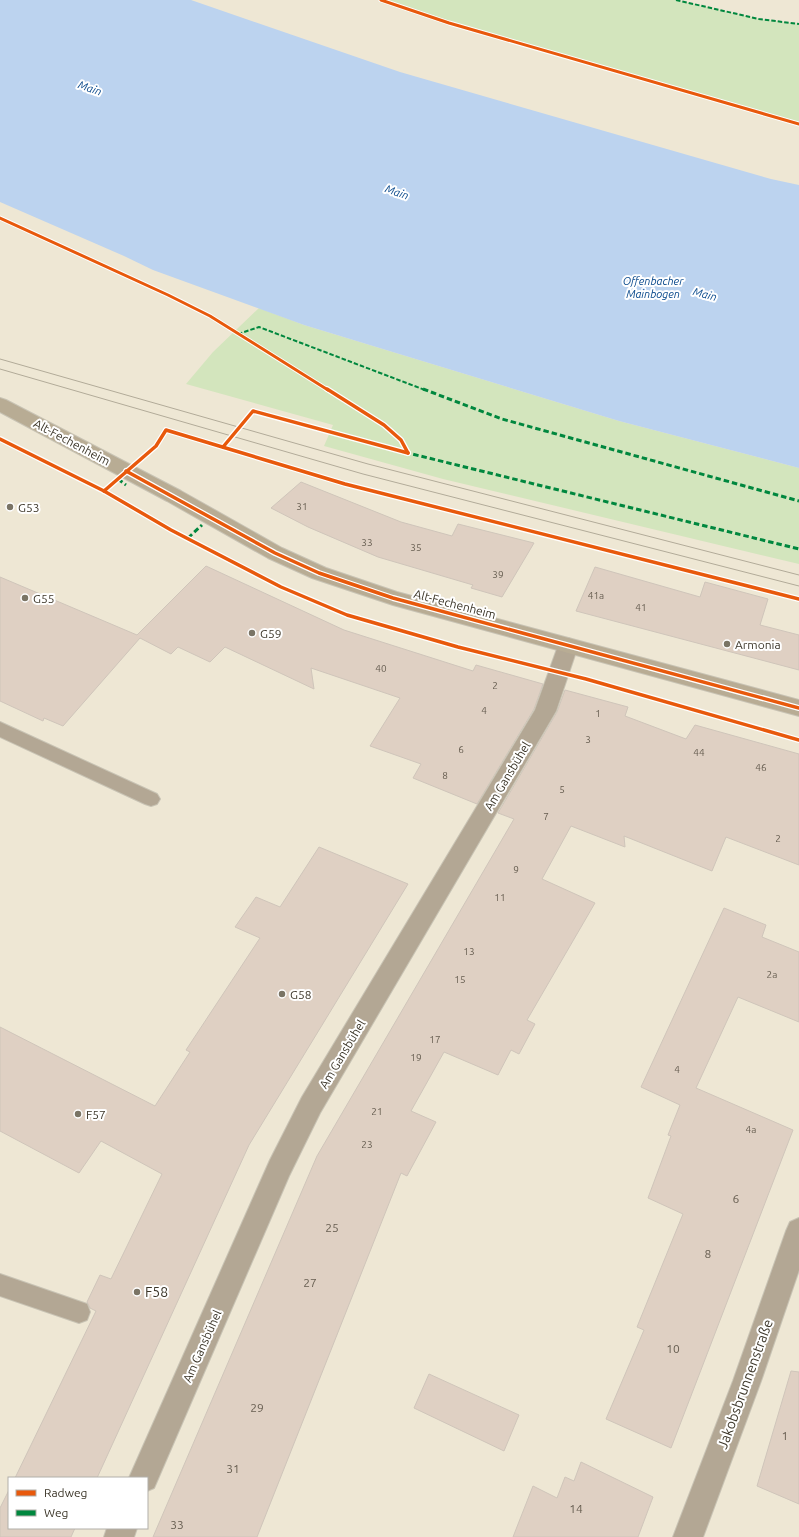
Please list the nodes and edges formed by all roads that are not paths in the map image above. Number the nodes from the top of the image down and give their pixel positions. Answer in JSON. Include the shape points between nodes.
{"nodes":[{"id":1,"x":0,"y":404,"type":"edge"},
{"id":2,"x":568,"y":646,"type":"junction"},
{"id":3,"x":799,"y":708,"type":"edge"},
{"id":4,"x":0,"y":729,"type":"edge"},
{"id":5,"x":151,"y":799,"type":"dead end"},
{"id":6,"x":799,"y":1231,"type":"edge"},
{"id":7,"x":0,"y":1285,"type":"edge"},
{"id":8,"x":79,"y":1312,"type":"dead end"},
{"id":9,"x":144,"y":1477,"type":"edge"},
{"id":10,"x":688,"y":1537,"type":"edge"}],
"edges":[{"from":1,"to":2,"type":"street","name":"Alt-Fechenheim","via":[[174,496],[275,553],[319,573],[393,598]]},
{"from":2,"to":3,"type":"street","name":"Alt-Fechenheim"},
{"from":2,"to":9,"type":"street","name":"Am Gansbühel","via":[[545,711],[311,1105],[279,1169]]},
{"from":4,"to":5,"type":"lane"},
{"from":6,"to":10,"type":"street","name":"Jakobsbrunnenstraße","via":[[747,1381]]},
{"from":7,"to":8,"type":"lane"}]}
